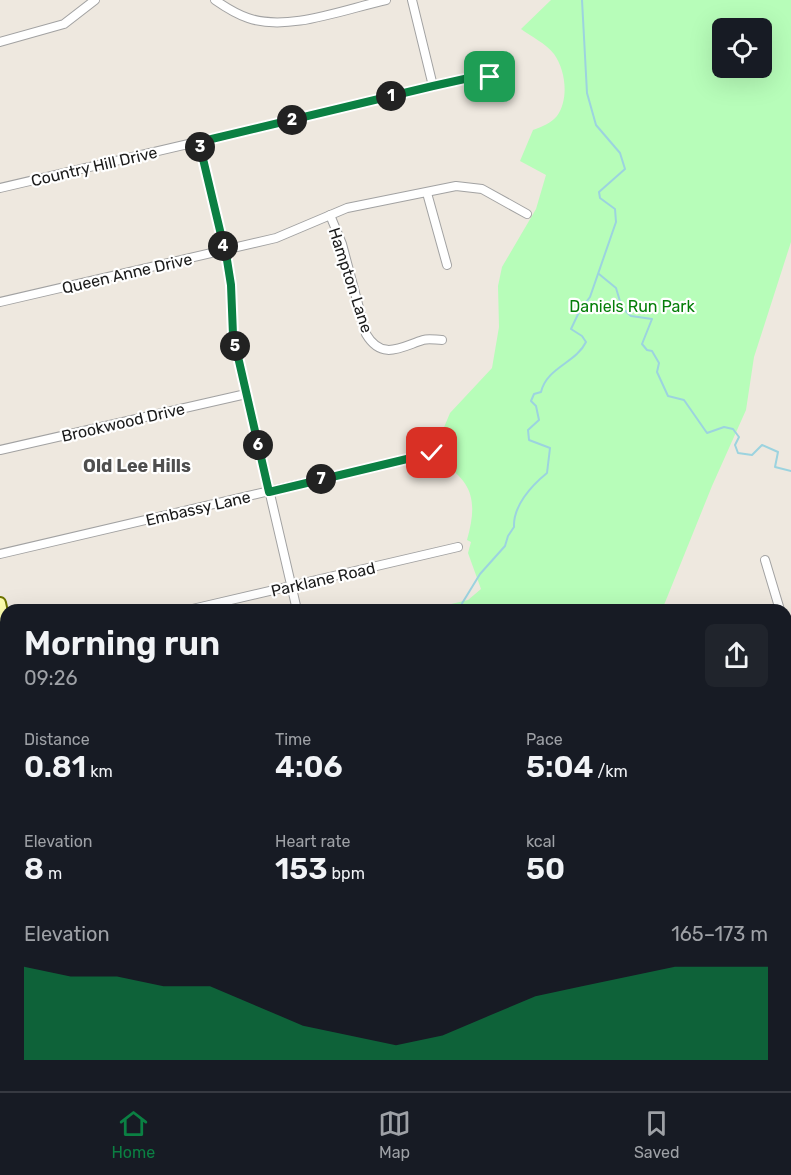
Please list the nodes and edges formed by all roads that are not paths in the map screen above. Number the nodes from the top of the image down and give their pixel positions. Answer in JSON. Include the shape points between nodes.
{"nodes":[{"id":1,"x":95,"y":0,"type":"edge"},
{"id":2,"x":214,"y":0,"type":"edge"},
{"id":3,"x":386,"y":0,"type":"edge"},
{"id":4,"x":412,"y":0,"type":"edge"},
{"id":5,"x":0,"y":42,"type":"edge"},
{"id":6,"x":504,"y":82,"type":"dead end"},
{"id":7,"x":433,"y":86,"type":"junction"},
{"id":8,"x":199,"y":142,"type":"junction"},
{"id":9,"x":0,"y":188,"type":"edge"},
{"id":10,"x":427,"y":193,"type":"junction"},
{"id":11,"x":527,"y":214,"type":"dead end"},
{"id":12,"x":330,"y":215,"type":"junction"},
{"id":13,"x":224,"y":250,"type":"junction"},
{"id":14,"x":447,"y":265,"type":"dead end"},
{"id":15,"x":0,"y":302,"type":"edge"},
{"id":16,"x":442,"y":340,"type":"dead end"},
{"id":17,"x":246,"y":394,"type":"junction"},
{"id":18,"x":0,"y":450,"type":"edge"},
{"id":19,"x":432,"y":453,"type":"dead end"},
{"id":20,"x":269,"y":492,"type":"junction"},
{"id":21,"x":459,"y":547,"type":"dead end"},
{"id":22,"x":0,"y":554,"type":"edge"},
{"id":23,"x":765,"y":560,"type":"dead end"},
{"id":24,"x":291,"y":586,"type":"junction"},
{"id":25,"x":214,"y":604,"type":"edge"},
{"id":26,"x":296,"y":604,"type":"edge"},
{"id":27,"x":778,"y":604,"type":"edge"}],
"edges":[{"from":1,"to":5,"type":"street","via":[[64,24]]},
{"from":2,"to":3,"type":"street","via":[[243,16],[271,23],[297,21]]},
{"from":4,"to":7,"type":"street"},
{"from":6,"to":7,"type":"street","name":"Country Hill Drive","via":[[478,76]]},
{"from":7,"to":8,"type":"street","name":"Country Hill Drive"},
{"from":8,"to":9,"type":"street","name":"Country Hill Drive"},
{"from":8,"to":13,"type":"street"},
{"from":10,"to":11,"type":"street","name":"Queen Anne Drive","via":[[456,186],[474,187]]},
{"from":10,"to":12,"type":"street","name":"Queen Anne Drive"},
{"from":10,"to":14,"type":"street"},
{"from":12,"to":13,"type":"street","name":"Queen Anne Drive","via":[[286,235]]},
{"from":12,"to":16,"type":"street","name":"Hampton Lane","via":[[342,244],[366,334],[372,342],[393,350],[422,340]]},
{"from":13,"to":15,"type":"street","name":"Queen Anne Drive"},
{"from":13,"to":17,"type":"street","via":[[231,285],[233,335]]},
{"from":17,"to":18,"type":"street","name":"Brookwood Drive"},
{"from":17,"to":20,"type":"street"},
{"from":19,"to":20,"type":"street","name":"Embassy Lane"},
{"from":20,"to":22,"type":"street","name":"Embassy Lane"},
{"from":20,"to":24,"type":"street"},
{"from":21,"to":24,"type":"street","name":"Parklane Road"},
{"from":23,"to":27,"type":"street"},
{"from":24,"to":25,"type":"street","name":"Parklane Road"},
{"from":24,"to":26,"type":"street"}]}
